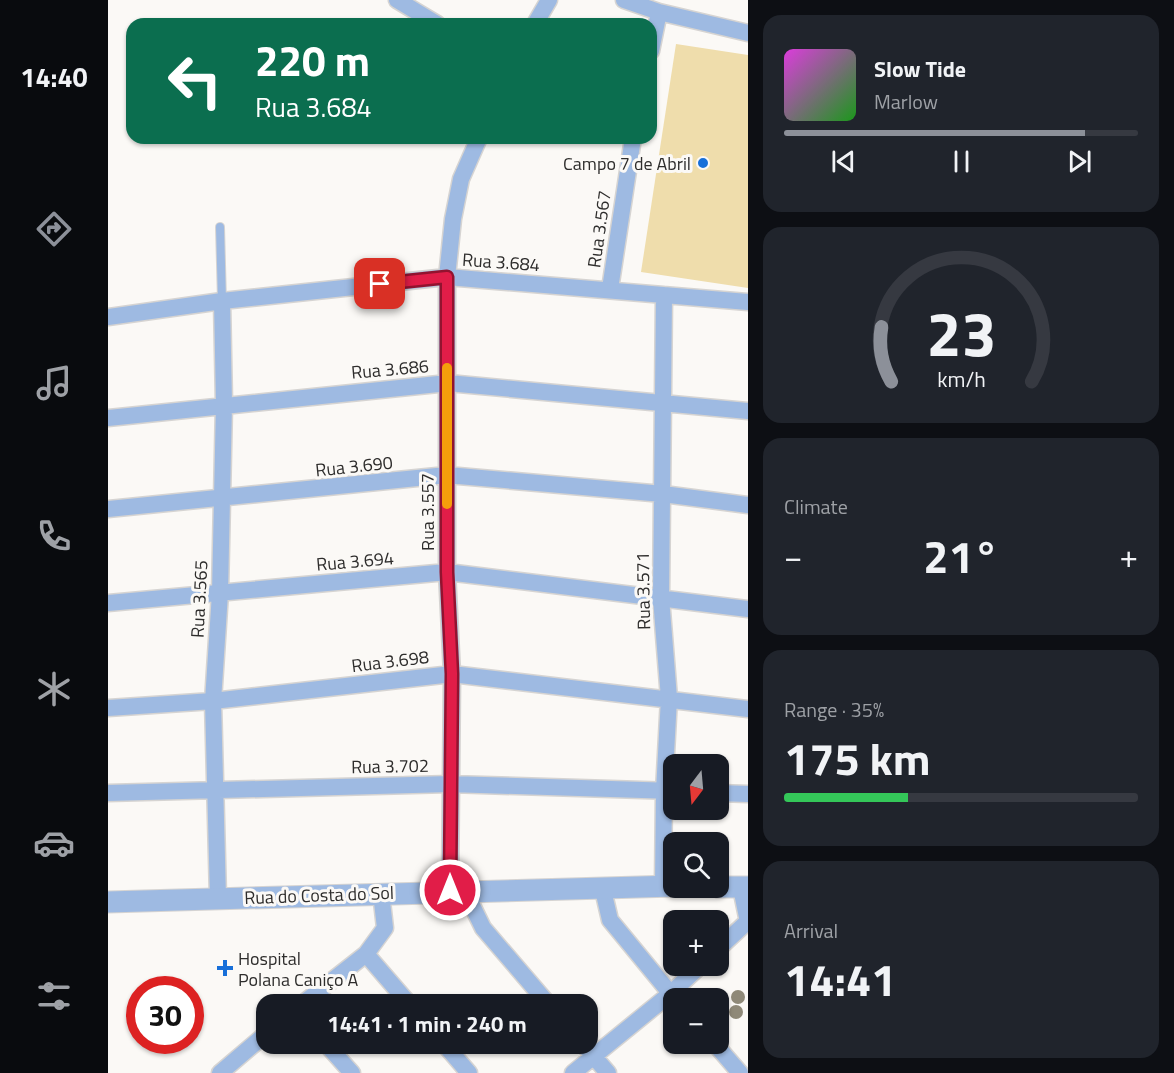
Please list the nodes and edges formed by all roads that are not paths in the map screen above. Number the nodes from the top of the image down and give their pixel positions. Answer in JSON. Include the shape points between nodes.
{"nodes":[{"id":1,"x":398,"y":0,"type":"edge"},
{"id":2,"x":549,"y":0,"type":"edge"},
{"id":3,"x":624,"y":0,"type":"edge"},
{"id":4,"x":659,"y":12,"type":"junction"},
{"id":5,"x":427,"y":18,"type":"edge"},
{"id":6,"x":538,"y":18,"type":"edge"},
{"id":7,"x":657,"y":22,"type":"edge"},
{"id":8,"x":748,"y":33,"type":"edge"},
{"id":9,"x":476,"y":144,"type":"edge"},
{"id":10,"x":632,"y":144,"type":"edge"},
{"id":11,"x":220,"y":227,"type":"dead end"},
{"id":12,"x":447,"y":277,"type":"junction"},
{"id":13,"x":610,"y":289,"type":"junction"},
{"id":14,"x":664,"y":295,"type":"junction"},
{"id":15,"x":222,"y":301,"type":"junction"},
{"id":16,"x":748,"y":302,"type":"edge"},
{"id":17,"x":108,"y":317,"type":"edge"},
{"id":18,"x":448,"y":383,"type":"junction"},
{"id":19,"x":224,"y":404,"type":"junction"},
{"id":20,"x":664,"y":404,"type":"junction"},
{"id":21,"x":748,"y":411,"type":"edge"},
{"id":22,"x":108,"y":418,"type":"edge"},
{"id":23,"x":447,"y":475,"type":"junction"},
{"id":24,"x":663,"y":494,"type":"junction"},
{"id":25,"x":221,"y":498,"type":"junction"},
{"id":26,"x":748,"y":505,"type":"edge"},
{"id":27,"x":108,"y":509,"type":"edge"},
{"id":28,"x":447,"y":572,"type":"junction"},
{"id":29,"x":220,"y":593,"type":"junction"},
{"id":30,"x":661,"y":598,"type":"junction"},
{"id":31,"x":108,"y":603,"type":"edge"},
{"id":32,"x":748,"y":609,"type":"edge"},
{"id":33,"x":452,"y":674,"type":"junction"},
{"id":34,"x":669,"y":698,"type":"junction"},
{"id":35,"x":213,"y":701,"type":"junction"},
{"id":36,"x":108,"y":708,"type":"edge"},
{"id":37,"x":748,"y":709,"type":"edge"},
{"id":38,"x":669,"y":754,"type":"edge"},
{"id":39,"x":450,"y":784,"type":"junction"},
{"id":40,"x":214,"y":790,"type":"junction"},
{"id":41,"x":663,"y":791,"type":"edge"},
{"id":42,"x":108,"y":793,"type":"edge"},
{"id":43,"x":729,"y":793,"type":"edge"},
{"id":44,"x":748,"y":794,"type":"edge"},
{"id":45,"x":663,"y":886,"type":"edge"},
{"id":46,"x":729,"y":887,"type":"edge"},
{"id":47,"x":745,"y":888,"type":"edge"},
{"id":48,"x":603,"y":890,"type":"junction"},
{"id":49,"x":458,"y":891,"type":"junction"},
{"id":50,"x":381,"y":893,"type":"junction"},
{"id":51,"x":218,"y":898,"type":"junction"},
{"id":52,"x":108,"y":902,"type":"edge"},
{"id":53,"x":748,"y":922,"type":"edge"},
{"id":54,"x":729,"y":939,"type":"edge"},
{"id":55,"x":366,"y":954,"type":"junction"},
{"id":56,"x":691,"y":976,"type":"edge"},
{"id":57,"x":665,"y":988,"type":"edge"},
{"id":58,"x":680,"y":988,"type":"edge"},
{"id":59,"x":315,"y":994,"type":"edge"},
{"id":60,"x":401,"y":994,"type":"edge"},
{"id":61,"x":540,"y":994,"type":"edge"},
{"id":62,"x":663,"y":1004,"type":"edge"},
{"id":63,"x":256,"y":1043,"type":"edge"},
{"id":64,"x":335,"y":1054,"type":"edge"},
{"id":65,"x":453,"y":1054,"type":"edge"},
{"id":66,"x":591,"y":1054,"type":"edge"},
{"id":67,"x":724,"y":1054,"type":"edge"},
{"id":68,"x":594,"y":1058,"type":"junction"},
{"id":69,"x":220,"y":1073,"type":"edge"},
{"id":70,"x":352,"y":1073,"type":"edge"},
{"id":71,"x":469,"y":1073,"type":"edge"},
{"id":72,"x":573,"y":1073,"type":"edge"},
{"id":73,"x":608,"y":1073,"type":"edge"},
{"id":74,"x":740,"y":1073,"type":"edge"}],
"edges":[{"from":1,"to":5,"type":"street"},
{"from":2,"to":6,"type":"street"},
{"from":3,"to":4,"type":"street"},
{"from":4,"to":7,"type":"street"},
{"from":4,"to":8,"type":"street"},
{"from":9,"to":12,"type":"street","name":"Rua 3.557","via":[[461,178]]},
{"from":10,"to":13,"type":"street","name":"Rua 3.567"},
{"from":11,"to":15,"type":"lane"},
{"from":12,"to":13,"type":"street","name":"Rua 3.684"},
{"from":12,"to":15,"type":"street","name":"Rua 3.684"},
{"from":12,"to":18,"type":"street","name":"Rua 3.557"},
{"from":13,"to":14,"type":"street","name":"Rua 3.684"},
{"from":14,"to":16,"type":"street","name":"Rua 3.684"},
{"from":14,"to":20,"type":"street","name":"Rua 3.571"},
{"from":15,"to":17,"type":"street","name":"Rua 3.684"},
{"from":15,"to":19,"type":"street","name":"Rua 3.565"},
{"from":18,"to":19,"type":"street","name":"Rua 3.686"},
{"from":18,"to":20,"type":"street","name":"Rua 3.686"},
{"from":18,"to":23,"type":"street","name":"Rua 3.557"},
{"from":19,"to":22,"type":"street","name":"Rua 3.686"},
{"from":19,"to":25,"type":"street","name":"Rua 3.565"},
{"from":20,"to":21,"type":"street","name":"Rua 3.686"},
{"from":20,"to":24,"type":"street","name":"Rua 3.571"},
{"from":23,"to":24,"type":"street","name":"Rua 3.690"},
{"from":23,"to":25,"type":"street","name":"Rua 3.690"},
{"from":23,"to":28,"type":"street","name":"Rua 3.557"},
{"from":24,"to":26,"type":"street","name":"Rua 3.690"},
{"from":24,"to":30,"type":"street","name":"Rua 3.571"},
{"from":25,"to":27,"type":"street","name":"Rua 3.690"},
{"from":25,"to":29,"type":"street","name":"Rua 3.565"},
{"from":28,"to":29,"type":"street","name":"Rua 3.694"},
{"from":28,"to":30,"type":"street","name":"Rua 3.694"},
{"from":28,"to":33,"type":"street","name":"Rua 3.557"},
{"from":29,"to":31,"type":"street","name":"Rua 3.694"},
{"from":29,"to":35,"type":"street","name":"Rua 3.565"},
{"from":30,"to":32,"type":"street","name":"Rua 3.694"},
{"from":30,"to":34,"type":"street","name":"Rua 3.571"},
{"from":33,"to":34,"type":"street","name":"Rua 3.698"},
{"from":33,"to":35,"type":"street","name":"Rua 3.698"},
{"from":33,"to":39,"type":"street","name":"Rua 3.557"},
{"from":34,"to":37,"type":"street","name":"Rua 3.698"},
{"from":34,"to":38,"type":"street","name":"Rua 3.571"},
{"from":35,"to":36,"type":"street","name":"Rua 3.698"},
{"from":35,"to":40,"type":"street","name":"Rua 3.565"},
{"from":39,"to":40,"type":"street","name":"Rua 3.702"},
{"from":39,"to":41,"type":"street","name":"Rua 3.702"},
{"from":39,"to":49,"type":"street","name":"Rua 3.557"},
{"from":40,"to":42,"type":"street","name":"Rua 3.702"},
{"from":40,"to":51,"type":"street","name":"Rua 3.565"},
{"from":43,"to":44,"type":"street"},
{"from":45,"to":48,"type":"street","name":"Rua do Costa do Sol"},
{"from":46,"to":47,"type":"street"},
{"from":47,"to":53,"type":"street"},
{"from":48,"to":49,"type":"street","name":"Rua do Costa do Sol"},
{"from":48,"to":57,"type":"street","via":[[610,920]]},
{"from":49,"to":50,"type":"street","name":"Rua do Costa do Sol"},
{"from":49,"to":61,"type":"street","via":[[483,928]]},
{"from":50,"to":51,"type":"street","name":"Rua do Costa do Sol"},
{"from":50,"to":55,"type":"street","via":[[385,928]]},
{"from":51,"to":52,"type":"street","name":"Rua do Costa do Sol"},
{"from":53,"to":54,"type":"street"},
{"from":55,"to":59,"type":"street"},
{"from":55,"to":60,"type":"street"},
{"from":56,"to":58,"type":"street"},
{"from":62,"to":68,"type":"street"},
{"from":63,"to":69,"type":"street"},
{"from":64,"to":70,"type":"street"},
{"from":65,"to":71,"type":"street"},
{"from":66,"to":68,"type":"street"},
{"from":67,"to":74,"type":"street"},
{"from":68,"to":72,"type":"street"},
{"from":68,"to":73,"type":"street"}]}
